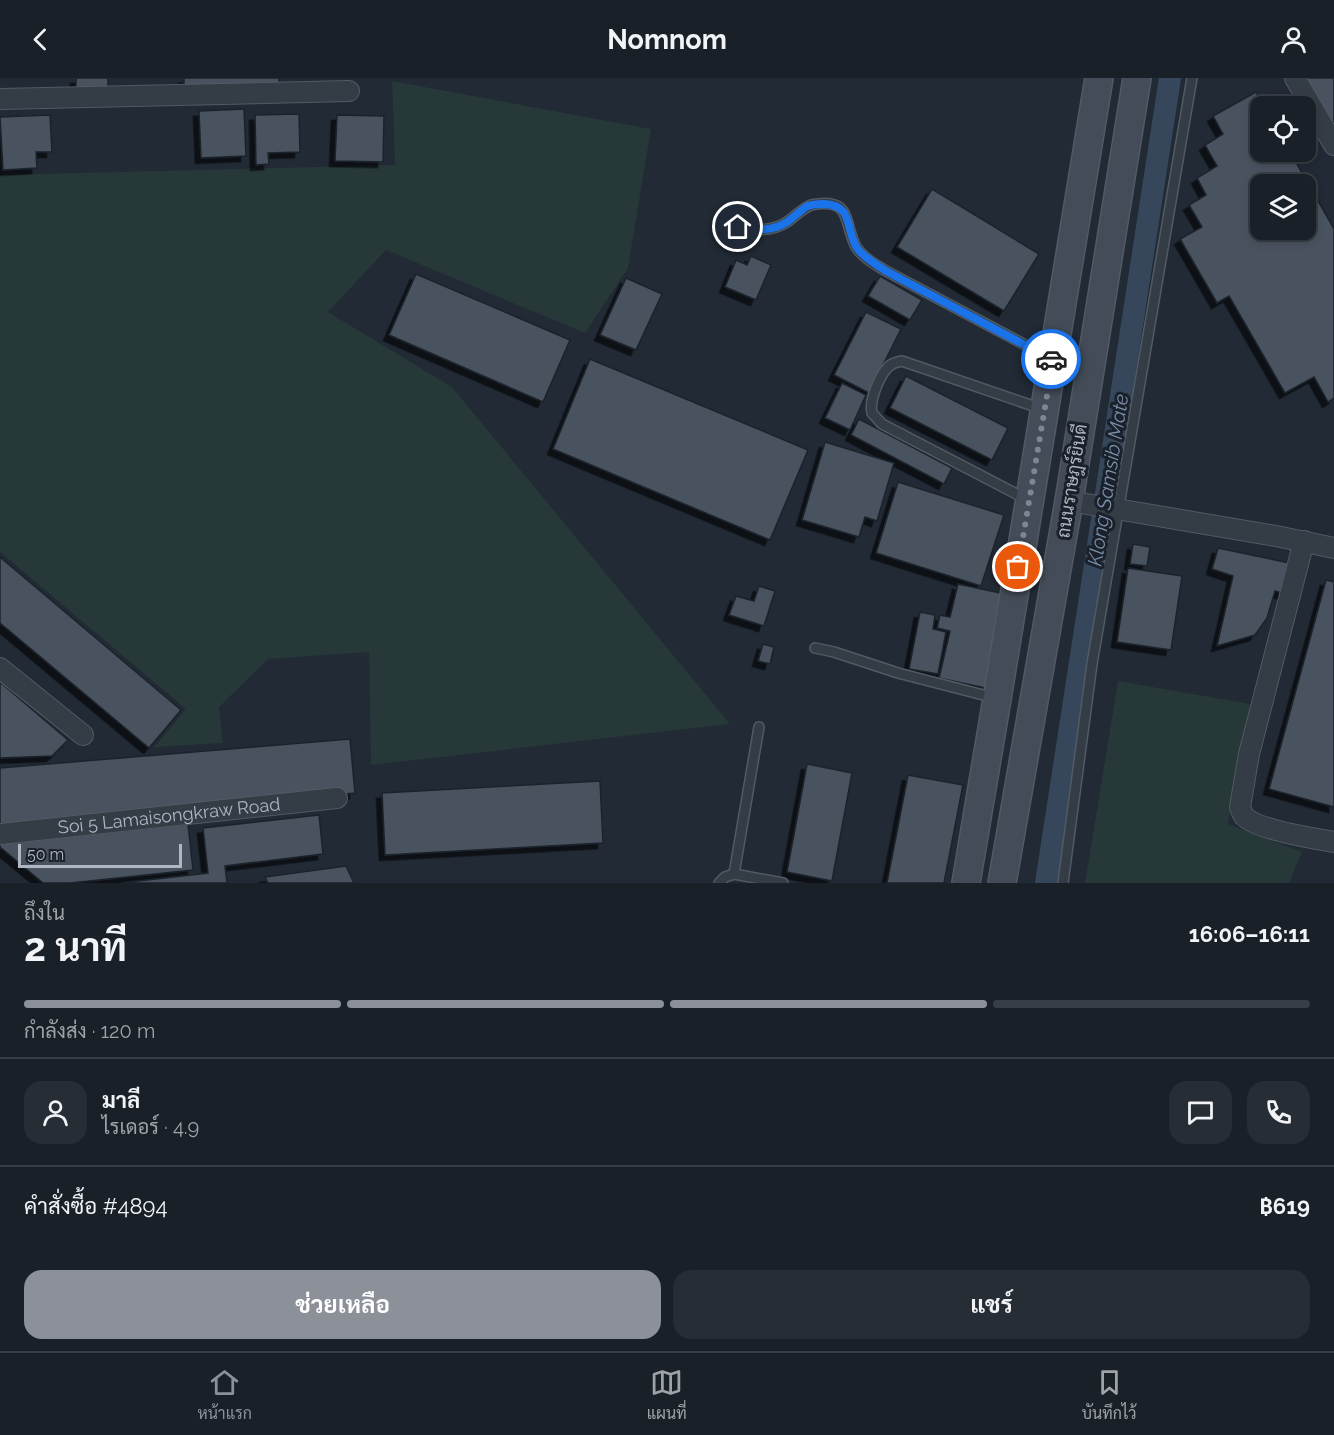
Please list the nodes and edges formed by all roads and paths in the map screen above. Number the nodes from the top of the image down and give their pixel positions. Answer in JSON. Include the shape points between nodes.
{"nodes":[{"id":1,"x":1099,"y":78,"type":"edge"},
{"id":2,"x":1137,"y":78,"type":"edge"},
{"id":3,"x":1192,"y":78,"type":"edge"},
{"id":4,"x":1295,"y":78,"type":"edge"},
{"id":5,"x":349,"y":91,"type":"dead end"},
{"id":6,"x":0,"y":99,"type":"edge"},
{"id":7,"x":1334,"y":145,"type":"edge"},
{"id":8,"x":722,"y":224,"type":"dead end"},
{"id":9,"x":1053,"y":360,"type":"junction"},
{"id":10,"x":1044,"y":410,"type":"junction"},
{"id":11,"x":1029,"y":500,"type":"junction"},
{"id":12,"x":1075,"y":502,"type":"junction"},
{"id":13,"x":1118,"y":509,"type":"junction"},
{"id":14,"x":1304,"y":542,"type":"junction"},
{"id":15,"x":1334,"y":548,"type":"edge"},
{"id":16,"x":815,"y":648,"type":"dead end"},
{"id":17,"x":0,"y":668,"type":"edge"},
{"id":18,"x":998,"y":699,"type":"junction"},
{"id":19,"x":759,"y":727,"type":"dead end"},
{"id":20,"x":83,"y":735,"type":"dead end"},
{"id":21,"x":337,"y":798,"type":"dead end"},
{"id":22,"x":0,"y":834,"type":"edge"},
{"id":23,"x":1334,"y":842,"type":"edge"},
{"id":24,"x":734,"y":874,"type":"junction"},
{"id":25,"x":718,"y":883,"type":"edge"},
{"id":26,"x":783,"y":883,"type":"edge"},
{"id":27,"x":966,"y":883,"type":"edge"},
{"id":28,"x":1002,"y":883,"type":"edge"},
{"id":29,"x":1063,"y":883,"type":"edge"}],
"edges":[{"from":1,"to":9,"type":"main road"},
{"from":2,"to":12,"type":"main road","name":"ถนนราษฎร์ยินดี"},
{"from":3,"to":13,"type":"lane"},
{"from":4,"to":7,"type":"street"},
{"from":5,"to":6,"type":"street"},
{"from":8,"to":9,"type":"lane","via":[[766,230],[781,226],[811,205],[833,205],[844,212],[857,249],[867,259]]},
{"from":9,"to":10,"type":"main road"},
{"from":10,"to":11,"type":"main road"},
{"from":10,"to":11,"type":"lane","via":[[902,361],[886,369],[871,404],[872,413],[882,424]]},
{"from":11,"to":18,"type":"main road"},
{"from":12,"to":13,"type":"street"},
{"from":12,"to":28,"type":"main road","name":"ถนนราษฎร์ยินดี"},
{"from":13,"to":14,"type":"street"},
{"from":13,"to":29,"type":"lane","via":[[1092,664]]},
{"from":14,"to":15,"type":"street"},
{"from":14,"to":23,"type":"street","via":[[1249,754],[1240,807],[1250,821]]},
{"from":16,"to":18,"type":"lane"},
{"from":17,"to":20,"type":"street"},
{"from":18,"to":27,"type":"main road"},
{"from":19,"to":24,"type":"lane"},
{"from":21,"to":22,"type":"street","name":"Soi 5 Lamaisongkraw Road"},
{"from":24,"to":25,"type":"lane"},
{"from":24,"to":26,"type":"lane"}]}
